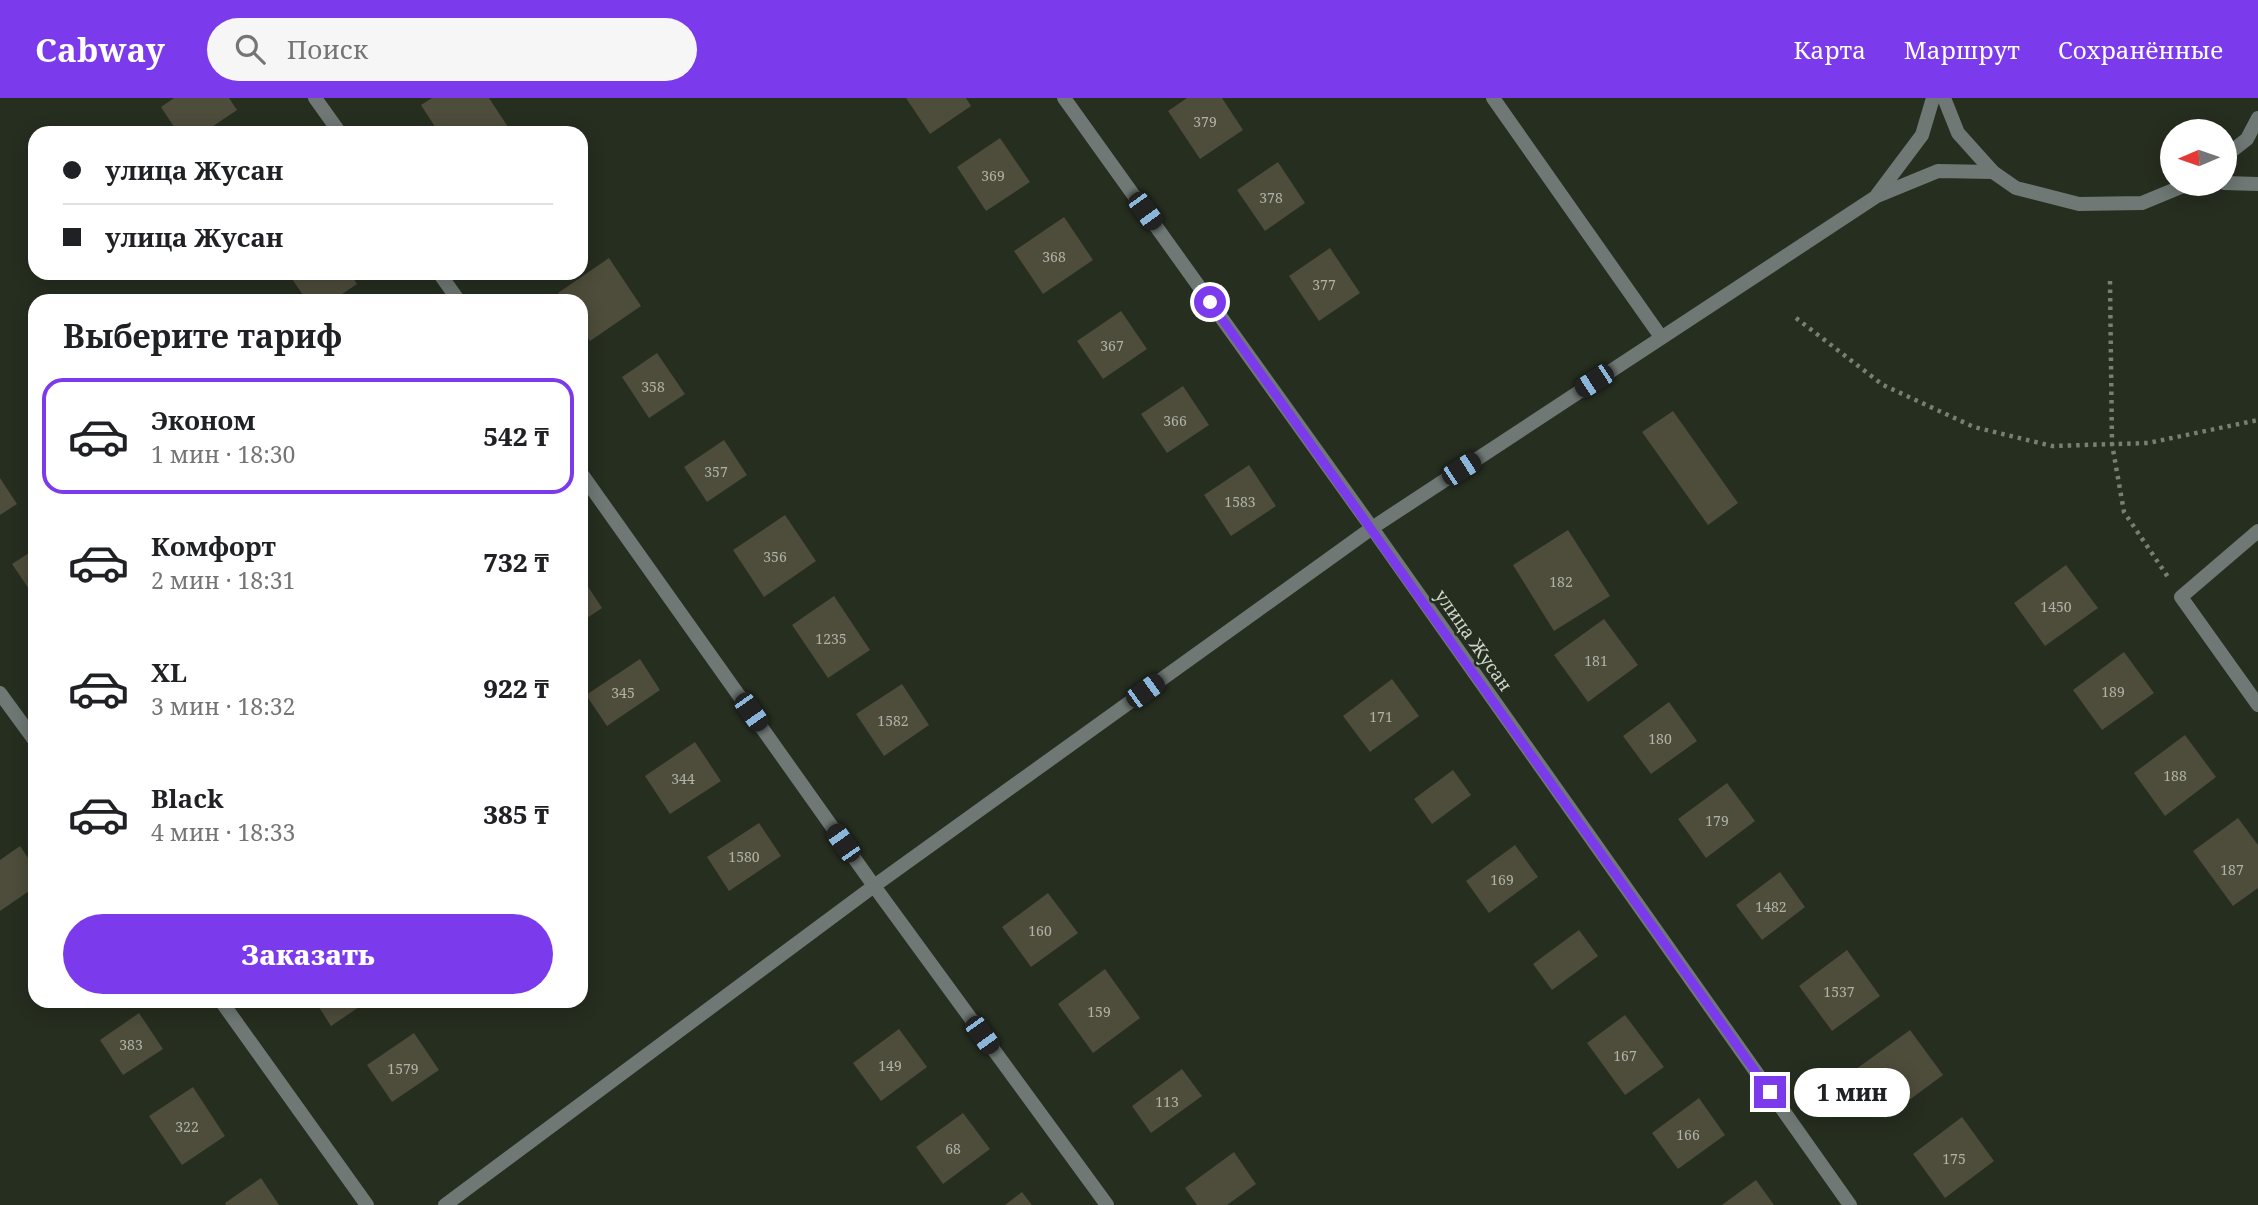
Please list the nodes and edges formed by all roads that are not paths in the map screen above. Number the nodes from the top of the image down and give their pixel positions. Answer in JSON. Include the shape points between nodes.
{"nodes":[{"id":1,"x":315,"y":98,"type":"edge"},
{"id":2,"x":1065,"y":98,"type":"edge"},
{"id":3,"x":1493,"y":98,"type":"edge"},
{"id":4,"x":1933,"y":98,"type":"edge"},
{"id":5,"x":1944,"y":98,"type":"edge"},
{"id":6,"x":2258,"y":118,"type":"edge"},
{"id":7,"x":335,"y":126,"type":"edge"},
{"id":8,"x":2237,"y":147,"type":"edge"},
{"id":9,"x":1993,"y":172,"type":"junction"},
{"id":10,"x":2237,"y":183,"type":"edge"},
{"id":11,"x":2258,"y":184,"type":"edge"},
{"id":12,"x":1877,"y":196,"type":"junction"},
{"id":13,"x":2160,"y":196,"type":"edge"},
{"id":14,"x":1661,"y":337,"type":"junction"},
{"id":15,"x":588,"y":483,"type":"edge"},
{"id":16,"x":1372,"y":528,"type":"junction"},
{"id":17,"x":2258,"y":531,"type":"edge"},
{"id":18,"x":0,"y":693,"type":"edge"},
{"id":19,"x":2258,"y":705,"type":"edge"},
{"id":20,"x":28,"y":731,"type":"edge"},
{"id":21,"x":874,"y":886,"type":"junction"},
{"id":22,"x":226,"y":1008,"type":"edge"},
{"id":23,"x":368,"y":1205,"type":"edge"},
{"id":24,"x":445,"y":1205,"type":"edge"},
{"id":25,"x":1107,"y":1205,"type":"edge"},
{"id":26,"x":1850,"y":1205,"type":"edge"}],
"edges":[{"from":1,"to":7,"type":"street"},
{"from":2,"to":16,"type":"street","name":"улица Жусан"},
{"from":3,"to":14,"type":"street"},
{"from":4,"to":12,"type":"street","via":[[1922,135]]},
{"from":5,"to":9,"type":"street","via":[[1958,133]]},
{"from":6,"to":8,"type":"street"},
{"from":9,"to":12,"type":"street","via":[[1938,171]]},
{"from":9,"to":13,"type":"street","via":[[2016,188],[2080,204],[2142,203]]},
{"from":10,"to":11,"type":"street"},
{"from":12,"to":14,"type":"street"},
{"from":14,"to":16,"type":"street"},
{"from":15,"to":21,"type":"street"},
{"from":16,"to":21,"type":"street"},
{"from":16,"to":26,"type":"street","name":"улица Жусан"},
{"from":17,"to":19,"type":"street","via":[[2181,597]]},
{"from":18,"to":20,"type":"street"},
{"from":21,"to":24,"type":"street"},
{"from":21,"to":25,"type":"street"},
{"from":22,"to":23,"type":"street"}]}
